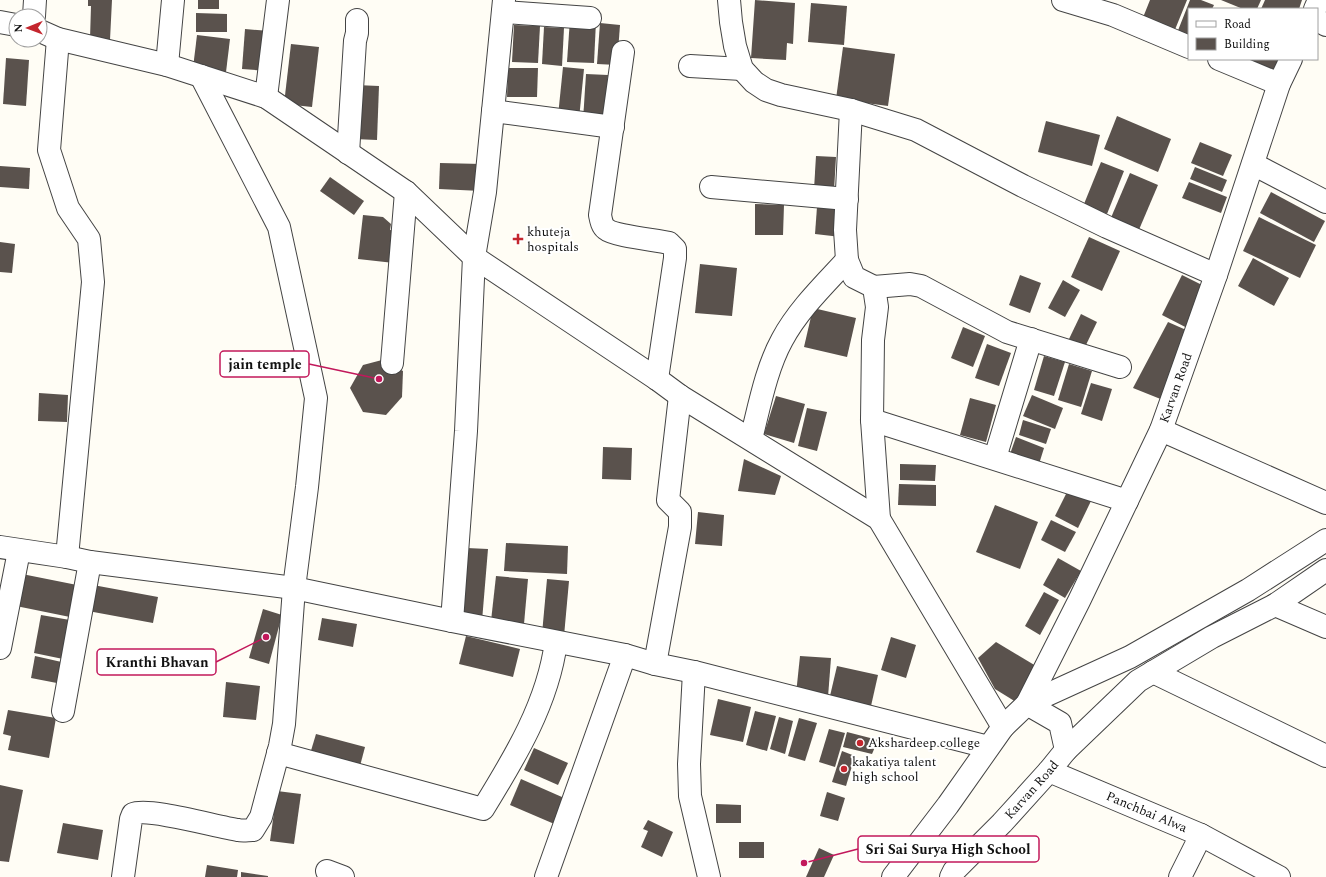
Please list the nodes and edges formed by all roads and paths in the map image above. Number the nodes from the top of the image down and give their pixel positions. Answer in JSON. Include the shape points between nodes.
{"nodes":[{"id":1,"x":173,"y":0,"type":"edge"},
{"id":2,"x":278,"y":0,"type":"edge"},
{"id":3,"x":729,"y":0,"type":"edge"},
{"id":4,"x":1063,"y":0,"type":"edge"},
{"id":5,"x":503,"y":6,"type":"edge"},
{"id":6,"x":590,"y":18,"type":"dead end"},
{"id":7,"x":357,"y":20,"type":"dead end"},
{"id":8,"x":49,"y":35,"type":"edge"},
{"id":9,"x":1188,"y":46,"type":"edge"},
{"id":10,"x":623,"y":52,"type":"dead end"},
{"id":11,"x":1221,"y":60,"type":"edge"},
{"id":12,"x":1291,"y":60,"type":"edge"},
{"id":13,"x":167,"y":65,"type":"junction"},
{"id":14,"x":690,"y":66,"type":"dead end"},
{"id":15,"x":742,"y":69,"type":"junction"},
{"id":16,"x":201,"y":76,"type":"junction"},
{"id":17,"x":1279,"y":84,"type":"junction"},
{"id":18,"x":266,"y":97,"type":"junction"},
{"id":19,"x":851,"y":110,"type":"junction"},
{"id":20,"x":493,"y":111,"type":"junction"},
{"id":21,"x":613,"y":127,"type":"junction"},
{"id":22,"x":348,"y":153,"type":"junction"},
{"id":23,"x":1253,"y":164,"type":"junction"},
{"id":24,"x":711,"y":187,"type":"dead end"},
{"id":25,"x":406,"y":192,"type":"junction"},
{"id":26,"x":847,"y":199,"type":"junction"},
{"id":27,"x":1326,"y":202,"type":"edge"},
{"id":28,"x":474,"y":257,"type":"junction"},
{"id":29,"x":847,"y":260,"type":"junction"},
{"id":30,"x":1216,"y":275,"type":"junction"},
{"id":31,"x":874,"y":286,"type":"junction"},
{"id":32,"x":1031,"y":339,"type":"junction"},
{"id":33,"x":392,"y":363,"type":"dead end"},
{"id":34,"x":1120,"y":368,"type":"dead end"},
{"id":35,"x":657,"y":380,"type":"junction"},
{"id":36,"x":680,"y":396,"type":"junction"},
{"id":37,"x":872,"y":420,"type":"junction"},
{"id":38,"x":1161,"y":430,"type":"junction"},
{"id":39,"x":751,"y":439,"type":"junction"},
{"id":40,"x":995,"y":458,"type":"junction"},
{"id":41,"x":1127,"y":501,"type":"junction"},
{"id":42,"x":1326,"y":503,"type":"edge"},
{"id":43,"x":879,"y":519,"type":"junction"},
{"id":44,"x":1326,"y":540,"type":"edge"},
{"id":45,"x":10,"y":549,"type":"edge"},
{"id":46,"x":67,"y":557,"type":"junction"},
{"id":47,"x":90,"y":562,"type":"junction"},
{"id":48,"x":1326,"y":570,"type":"edge"},
{"id":49,"x":294,"y":588,"type":"junction"},
{"id":50,"x":1275,"y":605,"type":"junction"},
{"id":51,"x":452,"y":621,"type":"junction"},
{"id":52,"x":1326,"y":627,"type":"edge"},
{"id":53,"x":556,"y":642,"type":"junction"},
{"id":54,"x":0,"y":648,"type":"edge"},
{"id":55,"x":625,"y":655,"type":"junction"},
{"id":56,"x":655,"y":664,"type":"junction"},
{"id":57,"x":694,"y":672,"type":"junction"},
{"id":58,"x":1153,"y":672,"type":"junction"},
{"id":59,"x":1027,"y":704,"type":"junction"},
{"id":60,"x":64,"y":711,"type":"dead end"},
{"id":61,"x":1003,"y":727,"type":"junction"},
{"id":62,"x":988,"y":747,"type":"junction"},
{"id":63,"x":1066,"y":750,"type":"junction"},
{"id":64,"x":1324,"y":750,"type":"edge"},
{"id":65,"x":278,"y":753,"type":"junction"},
{"id":66,"x":1050,"y":771,"type":"junction"},
{"id":67,"x":1201,"y":835,"type":"junction"},
{"id":68,"x":123,"y":877,"type":"edge"},
{"id":69,"x":546,"y":877,"type":"edge"},
{"id":70,"x":709,"y":877,"type":"edge"},
{"id":71,"x":894,"y":877,"type":"edge"},
{"id":72,"x":951,"y":877,"type":"edge"},
{"id":73,"x":1180,"y":877,"type":"edge"},
{"id":74,"x":1279,"y":877,"type":"edge"}],
"edges":[{"from":1,"to":13,"type":"street"},
{"from":2,"to":18,"type":"street"},
{"from":3,"to":15,"type":"street","via":[[735,46]]},
{"from":4,"to":9,"type":"street","via":[[1113,15]]},
{"from":5,"to":6,"type":"street"},
{"from":5,"to":20,"type":"street"},
{"from":7,"to":22,"type":"street"},
{"from":8,"to":13,"type":"street"},
{"from":8,"to":46,"type":"street","via":[[49,150],[68,208],[89,239],[93,282]]},
{"from":10,"to":21,"type":"street"},
{"from":11,"to":17,"type":"street"},
{"from":12,"to":17,"type":"street","name":"Karvan Road"},
{"from":13,"to":16,"type":"street"},
{"from":14,"to":15,"type":"street"},
{"from":15,"to":19,"type":"street","via":[[766,90]]},
{"from":16,"to":18,"type":"street"},
{"from":16,"to":49,"type":"street","via":[[279,227],[316,398]]},
{"from":17,"to":23,"type":"street","name":"Karvan Road"},
{"from":18,"to":22,"type":"street"},
{"from":19,"to":26,"type":"street"},
{"from":19,"to":30,"type":"street","via":[[916,130],[1107,227]]},
{"from":20,"to":21,"type":"street"},
{"from":20,"to":28,"type":"street","via":[[485,192]]},
{"from":21,"to":35,"type":"street","via":[[600,215],[602,224],[607,230],[669,243],[675,249]]},
{"from":22,"to":25,"type":"street"},
{"from":23,"to":27,"type":"street"},
{"from":23,"to":30,"type":"street","name":"Karvan Road"},
{"from":24,"to":26,"type":"street"},
{"from":25,"to":28,"type":"street"},
{"from":25,"to":33,"type":"street"},
{"from":26,"to":29,"type":"street"},
{"from":28,"to":35,"type":"street"},
{"from":28,"to":51,"type":"street","via":[[466,431]]},
{"from":29,"to":31,"type":"street","via":[[854,277]]},
{"from":29,"to":39,"type":"street","via":[[799,314],[782,340],[772,362]]},
{"from":30,"to":38,"type":"street","name":"Karvan Road"},
{"from":31,"to":32,"type":"street","via":[[921,286],[1007,332]]},
{"from":31,"to":37,"type":"street","via":[[877,307],[873,340]]},
{"from":32,"to":34,"type":"street"},
{"from":32,"to":40,"type":"street"},
{"from":35,"to":36,"type":"street"},
{"from":36,"to":39,"type":"street"},
{"from":36,"to":56,"type":"street","via":[[668,500],[680,512],[680,528]]},
{"from":37,"to":40,"type":"street"},
{"from":37,"to":43,"type":"street"},
{"from":38,"to":41,"type":"street","name":"Karvan Road"},
{"from":38,"to":42,"type":"street"},
{"from":39,"to":43,"type":"street"},
{"from":40,"to":41,"type":"street"},
{"from":41,"to":59,"type":"street","name":"Karvan Road"},
{"from":43,"to":61,"type":"street"},
{"from":44,"to":59,"type":"street","via":[[1248,590],[1130,657]]},
{"from":45,"to":46,"type":"street"},
{"from":45,"to":54,"type":"street"},
{"from":46,"to":47,"type":"street"},
{"from":47,"to":49,"type":"street"},
{"from":47,"to":60,"type":"street"},
{"from":48,"to":50,"type":"street"},
{"from":49,"to":51,"type":"street"},
{"from":49,"to":65,"type":"street","via":[[284,724]]},
{"from":50,"to":52,"type":"street"},
{"from":50,"to":58,"type":"street","via":[[1212,637]]},
{"from":51,"to":53,"type":"street"},
{"from":53,"to":55,"type":"street"},
{"from":53,"to":65,"type":"street","via":[[547,683],[526,733],[483,809]]},
{"from":55,"to":56,"type":"street"},
{"from":55,"to":69,"type":"street"},
{"from":56,"to":57,"type":"street"},
{"from":57,"to":62,"type":"street"},
{"from":57,"to":70,"type":"street","via":[[689,764],[690,796]]},
{"from":58,"to":63,"type":"street","via":[[1138,681]]},
{"from":58,"to":64,"type":"street"},
{"from":59,"to":61,"type":"street","name":"Karvan Road"},
{"from":59,"to":63,"type":"street","name":"Karvan Road","via":[[1060,723]]},
{"from":61,"to":62,"type":"street","name":"Karvan Road"},
{"from":62,"to":71,"type":"street","name":"Karvan Road"},
{"from":63,"to":66,"type":"street","name":"Karvan Road"},
{"from":65,"to":68,"type":"street","via":[[261,817],[254,830],[239,830],[138,812],[133,814]]},
{"from":66,"to":67,"type":"street","name":"Panchbai Alwa"},
{"from":66,"to":72,"type":"street","name":"Karvan Road"},
{"from":67,"to":73,"type":"street","name":"Panchbai Alwa"},
{"from":67,"to":74,"type":"street"}]}
